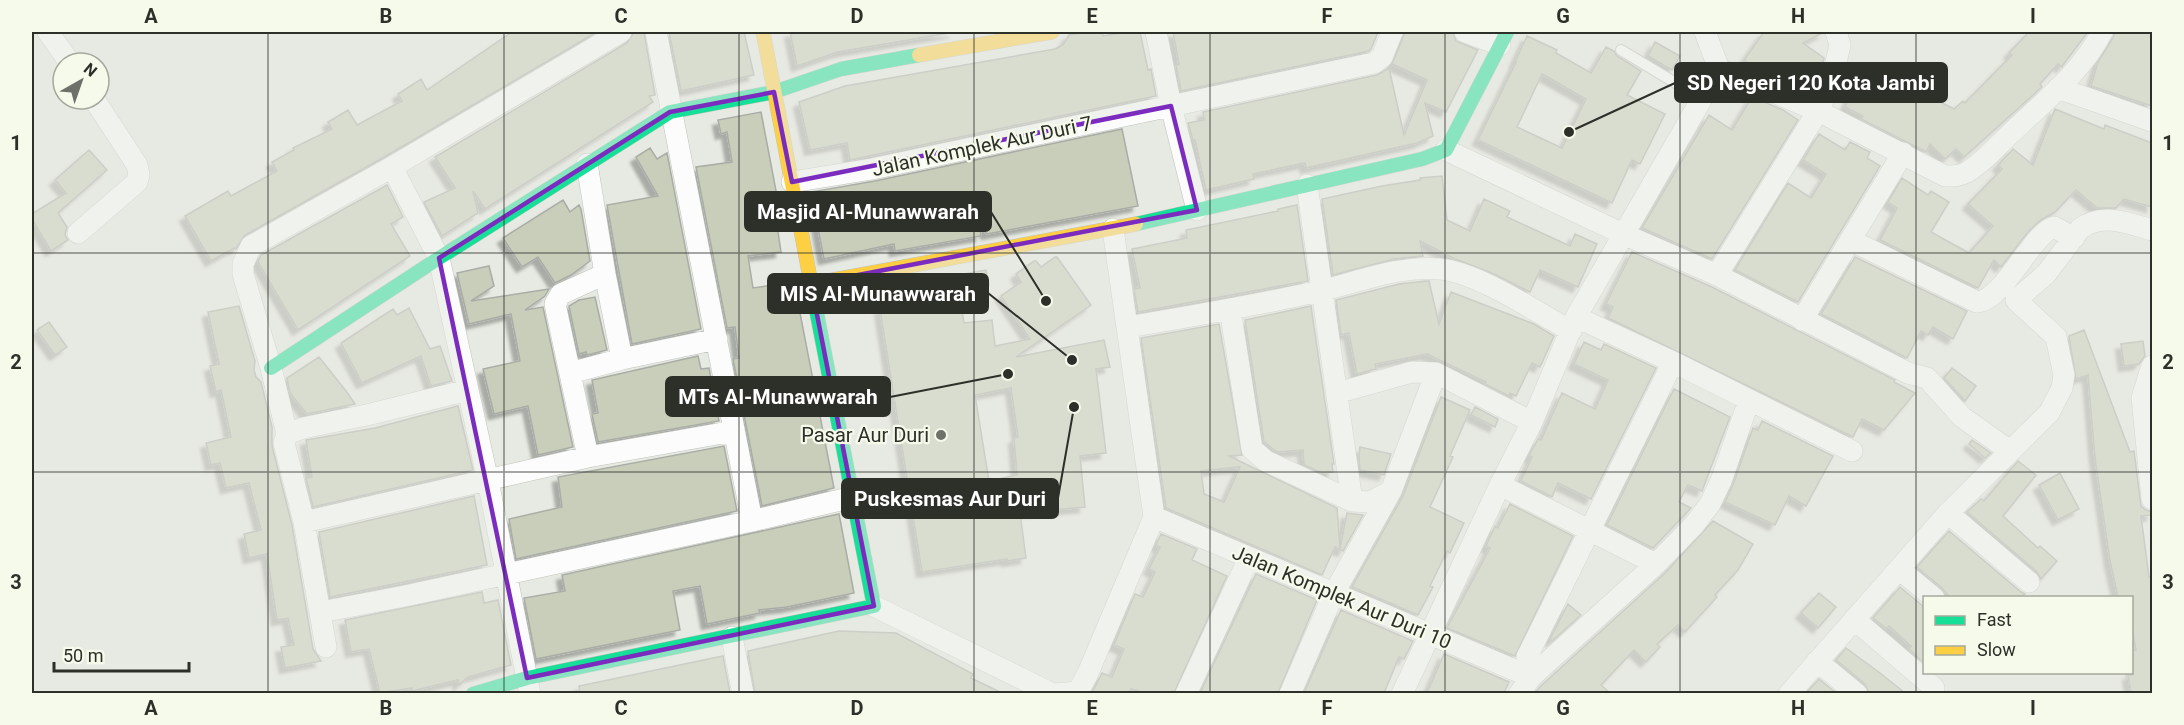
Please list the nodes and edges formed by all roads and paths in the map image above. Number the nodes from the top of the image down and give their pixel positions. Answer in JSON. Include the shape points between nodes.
{"nodes":[{"id":1,"x":48,"y":32,"type":"edge"},
{"id":2,"x":621,"y":32,"type":"edge"},
{"id":3,"x":656,"y":32,"type":"edge"},
{"id":4,"x":763,"y":32,"type":"edge"},
{"id":5,"x":1052,"y":32,"type":"edge"},
{"id":6,"x":1156,"y":32,"type":"edge"},
{"id":7,"x":1392,"y":32,"type":"edge"},
{"id":8,"x":1465,"y":32,"type":"edge"},
{"id":9,"x":1705,"y":32,"type":"edge"},
{"id":10,"x":1836,"y":32,"type":"edge"},
{"id":11,"x":2102,"y":32,"type":"edge"},
{"id":12,"x":1503,"y":38,"type":"edge"},
{"id":13,"x":1621,"y":50,"type":"dead end"},
{"id":14,"x":61,"y":51,"type":"edge"},
{"id":15,"x":1719,"y":69,"type":"junction"},
{"id":16,"x":2058,"y":88,"type":"junction"},
{"id":17,"x":774,"y":92,"type":"junction"},
{"id":18,"x":1702,"y":99,"type":"junction"},
{"id":19,"x":1171,"y":106,"type":"junction"},
{"id":20,"x":102,"y":111,"type":"edge"},
{"id":21,"x":1818,"y":111,"type":"junction"},
{"id":22,"x":670,"y":112,"type":"junction"},
{"id":23,"x":2152,"y":121,"type":"edge"},
{"id":24,"x":1446,"y":150,"type":"junction"},
{"id":25,"x":1903,"y":153,"type":"junction"},
{"id":26,"x":586,"y":164,"type":"junction"},
{"id":27,"x":392,"y":167,"type":"junction"},
{"id":28,"x":792,"y":182,"type":"junction"},
{"id":29,"x":1307,"y":185,"type":"junction"},
{"id":30,"x":1197,"y":210,"type":"junction"},
{"id":31,"x":1113,"y":229,"type":"junction"},
{"id":32,"x":2152,"y":230,"type":"edge"},
{"id":33,"x":78,"y":233,"type":"dead end"},
{"id":34,"x":1623,"y":234,"type":"junction"},
{"id":35,"x":2074,"y":238,"type":"junction"},
{"id":36,"x":1850,"y":240,"type":"junction"},
{"id":37,"x":439,"y":258,"type":"junction"},
{"id":38,"x":2017,"y":267,"type":"junction"},
{"id":39,"x":605,"y":274,"type":"junction"},
{"id":40,"x":1717,"y":275,"type":"junction"},
{"id":41,"x":2040,"y":281,"type":"junction"},
{"id":42,"x":811,"y":284,"type":"junction"},
{"id":43,"x":1323,"y":290,"type":"junction"},
{"id":44,"x":1230,"y":309,"type":"junction"},
{"id":45,"x":1802,"y":320,"type":"junction"},
{"id":46,"x":1573,"y":324,"type":"junction"},
{"id":47,"x":1128,"y":327,"type":"junction"},
{"id":48,"x":717,"y":339,"type":"junction"},
{"id":49,"x":622,"y":359,"type":"junction"},
{"id":50,"x":1673,"y":362,"type":"junction"},
{"id":51,"x":2152,"y":366,"type":"edge"},
{"id":52,"x":271,"y":368,"type":"junction"},
{"id":53,"x":570,"y":372,"type":"junction"},
{"id":54,"x":1436,"y":373,"type":"junction"},
{"id":55,"x":468,"y":390,"type":"junction"},
{"id":56,"x":1337,"y":393,"type":"junction"},
{"id":57,"x":1749,"y":400,"type":"junction"},
{"id":58,"x":1532,"y":422,"type":"junction"},
{"id":59,"x":735,"y":431,"type":"junction"},
{"id":60,"x":287,"y":434,"type":"junction"},
{"id":61,"x":1852,"y":451,"type":"dead end"},
{"id":62,"x":2010,"y":452,"type":"junction"},
{"id":63,"x":588,"y":457,"type":"junction"},
{"id":64,"x":488,"y":481,"type":"junction"},
{"id":65,"x":1500,"y":485,"type":"junction"},
{"id":66,"x":1391,"y":491,"type":"junction"},
{"id":67,"x":853,"y":497,"type":"junction"},
{"id":68,"x":2152,"y":499,"type":"edge"},
{"id":69,"x":1352,"y":501,"type":"junction"},
{"id":70,"x":1948,"y":513,"type":"junction"},
{"id":71,"x":1154,"y":517,"type":"junction"},
{"id":72,"x":752,"y":521,"type":"junction"},
{"id":73,"x":304,"y":522,"type":"junction"},
{"id":74,"x":1589,"y":529,"type":"junction"},
{"id":75,"x":1249,"y":558,"type":"junction"},
{"id":76,"x":1656,"y":564,"type":"junction"},
{"id":77,"x":1899,"y":569,"type":"junction"},
{"id":78,"x":507,"y":574,"type":"junction"},
{"id":79,"x":2029,"y":582,"type":"dead end"},
{"id":80,"x":1334,"y":593,"type":"junction"},
{"id":81,"x":1933,"y":596,"type":"edge"},
{"id":82,"x":874,"y":606,"type":"junction"},
{"id":83,"x":321,"y":612,"type":"junction"},
{"id":84,"x":1854,"y":619,"type":"junction"},
{"id":85,"x":1429,"y":634,"type":"junction"},
{"id":86,"x":732,"y":638,"type":"junction"},
{"id":87,"x":326,"y":647,"type":"dead end"},
{"id":88,"x":1817,"y":661,"type":"junction"},
{"id":89,"x":1525,"y":685,"type":"edge"},
{"id":90,"x":529,"y":686,"type":"edge"},
{"id":91,"x":1934,"y":688,"type":"dead end"},
{"id":92,"x":473,"y":693,"type":"edge"},
{"id":93,"x":743,"y":693,"type":"edge"},
{"id":94,"x":1053,"y":693,"type":"edge"},
{"id":95,"x":1078,"y":693,"type":"edge"},
{"id":96,"x":1186,"y":693,"type":"edge"},
{"id":97,"x":1290,"y":693,"type":"edge"},
{"id":98,"x":1402,"y":693,"type":"edge"},
{"id":99,"x":1789,"y":693,"type":"edge"},
{"id":100,"x":1857,"y":693,"type":"edge"}],
"edges":[{"from":1,"to":14,"type":"street"},
{"from":2,"to":27,"type":"street"},
{"from":3,"to":22,"type":"street"},
{"from":4,"to":17,"type":"street"},
{"from":5,"to":17,"type":"street","via":[[841,69]]},
{"from":6,"to":19,"type":"street"},
{"from":7,"to":19,"type":"street","name":"Jalan Komplek Aur Duri 7","via":[[1382,57],[1374,63]]},
{"from":8,"to":12,"type":"street"},
{"from":9,"to":15,"type":"street"},
{"from":10,"to":21,"type":"street","via":[[1840,45],[1831,84]]},
{"from":11,"to":16,"type":"street"},
{"from":12,"to":24,"type":"street"},
{"from":13,"to":18,"type":"lane"},
{"from":15,"to":18,"type":"street"},
{"from":15,"to":21,"type":"street"},
{"from":16,"to":23,"type":"street"},
{"from":16,"to":25,"type":"street","via":[[1978,164],[1960,175],[1945,176]]},
{"from":17,"to":22,"type":"street"},
{"from":17,"to":28,"type":"street"},
{"from":18,"to":34,"type":"street"},
{"from":19,"to":28,"type":"street","name":"Jalan Komplek Aur Duri 7"},
{"from":19,"to":30,"type":"street"},
{"from":20,"to":33,"type":"street","via":[[137,165],[139,175],[137,182]]},
{"from":21,"to":25,"type":"street"},
{"from":21,"to":40,"type":"street"},
{"from":22,"to":26,"type":"street"},
{"from":22,"to":48,"type":"street"},
{"from":24,"to":29,"type":"street"},
{"from":24,"to":34,"type":"street"},
{"from":25,"to":36,"type":"street"},
{"from":26,"to":37,"type":"street"},
{"from":26,"to":39,"type":"street"},
{"from":27,"to":37,"type":"street"},
{"from":27,"to":52,"type":"street","via":[[251,246],[243,274]]},
{"from":28,"to":42,"type":"street"},
{"from":29,"to":30,"type":"street"},
{"from":29,"to":43,"type":"street"},
{"from":30,"to":31,"type":"street"},
{"from":31,"to":42,"type":"street"},
{"from":31,"to":47,"type":"street"},
{"from":32,"to":35,"type":"street","via":[[2118,220],[2101,221],[2088,223]]},
{"from":34,"to":40,"type":"street"},
{"from":34,"to":46,"type":"street"},
{"from":35,"to":38,"type":"street","via":[[2050,227]]},
{"from":35,"to":41,"type":"street"},
{"from":36,"to":38,"type":"street","via":[[1977,302],[1989,298]]},
{"from":36,"to":45,"type":"street"},
{"from":37,"to":52,"type":"street"},
{"from":37,"to":55,"type":"street"},
{"from":38,"to":41,"type":"street"},
{"from":39,"to":49,"type":"street"},
{"from":39,"to":53,"type":"street","via":[[557,298],[555,304]]},
{"from":40,"to":45,"type":"street"},
{"from":41,"to":62,"type":"street","via":[[2016,300],[2056,337],[2064,375],[2062,388],[2049,413]]},
{"from":42,"to":67,"type":"street"},
{"from":43,"to":44,"type":"street"},
{"from":43,"to":46,"type":"street","via":[[1417,269],[1442,269],[1479,281]]},
{"from":43,"to":56,"type":"street"},
{"from":44,"to":47,"type":"street"},
{"from":44,"to":69,"type":"street","via":[[1252,449],[1266,461]]},
{"from":45,"to":62,"type":"street","via":[[1908,373],[1927,378],[1962,417]]},
{"from":46,"to":50,"type":"street"},
{"from":46,"to":58,"type":"street"},
{"from":47,"to":71,"type":"street"},
{"from":48,"to":49,"type":"street"},
{"from":48,"to":59,"type":"street"},
{"from":49,"to":53,"type":"street"},
{"from":50,"to":57,"type":"street"},
{"from":50,"to":74,"type":"street"},
{"from":51,"to":68,"type":"street","via":[[2142,393]]},
{"from":52,"to":60,"type":"street"},
{"from":53,"to":63,"type":"street"},
{"from":54,"to":56,"type":"street","via":[[1412,372]]},
{"from":54,"to":58,"type":"street"},
{"from":54,"to":66,"type":"street"},
{"from":55,"to":60,"type":"street"},
{"from":55,"to":64,"type":"street"},
{"from":56,"to":69,"type":"street"},
{"from":57,"to":61,"type":"street"},
{"from":57,"to":76,"type":"street","via":[[1710,504]]},
{"from":58,"to":65,"type":"street"},
{"from":59,"to":63,"type":"street"},
{"from":59,"to":72,"type":"street"},
{"from":60,"to":73,"type":"street","via":[[284,443]]},
{"from":62,"to":70,"type":"street"},
{"from":63,"to":64,"type":"street"},
{"from":64,"to":73,"type":"street"},
{"from":64,"to":78,"type":"street"},
{"from":65,"to":74,"type":"street"},
{"from":65,"to":85,"type":"street"},
{"from":66,"to":69,"type":"street","via":[[1370,502]]},
{"from":66,"to":80,"type":"street"},
{"from":67,"to":72,"type":"street"},
{"from":67,"to":82,"type":"street"},
{"from":70,"to":77,"type":"street"},
{"from":70,"to":79,"type":"street"},
{"from":71,"to":75,"type":"street","name":"Jalan Komplek Aur Duri 10"},
{"from":71,"to":95,"type":"street"},
{"from":72,"to":78,"type":"street"},
{"from":73,"to":83,"type":"street"},
{"from":74,"to":76,"type":"street"},
{"from":74,"to":89,"type":"street","via":[[1527,657]]},
{"from":75,"to":80,"type":"street","name":"Jalan Komplek Aur Duri 10"},
{"from":75,"to":96,"type":"street"},
{"from":76,"to":89,"type":"street"},
{"from":77,"to":81,"type":"street"},
{"from":77,"to":84,"type":"street"},
{"from":78,"to":83,"type":"street"},
{"from":78,"to":90,"type":"street"},
{"from":80,"to":85,"type":"street","name":"Jalan Komplek Aur Duri 10"},
{"from":80,"to":97,"type":"street"},
{"from":82,"to":86,"type":"street"},
{"from":82,"to":94,"type":"street"},
{"from":83,"to":87,"type":"street"},
{"from":84,"to":88,"type":"street"},
{"from":84,"to":91,"type":"street"},
{"from":85,"to":89,"type":"street","name":"Jalan Komplek Aur Duri 10"},
{"from":85,"to":98,"type":"street"},
{"from":86,"to":90,"type":"street"},
{"from":86,"to":93,"type":"street"},
{"from":88,"to":99,"type":"street"},
{"from":88,"to":100,"type":"street"},
{"from":90,"to":92,"type":"street"},
{"from":94,"to":95,"type":"street"}]}
